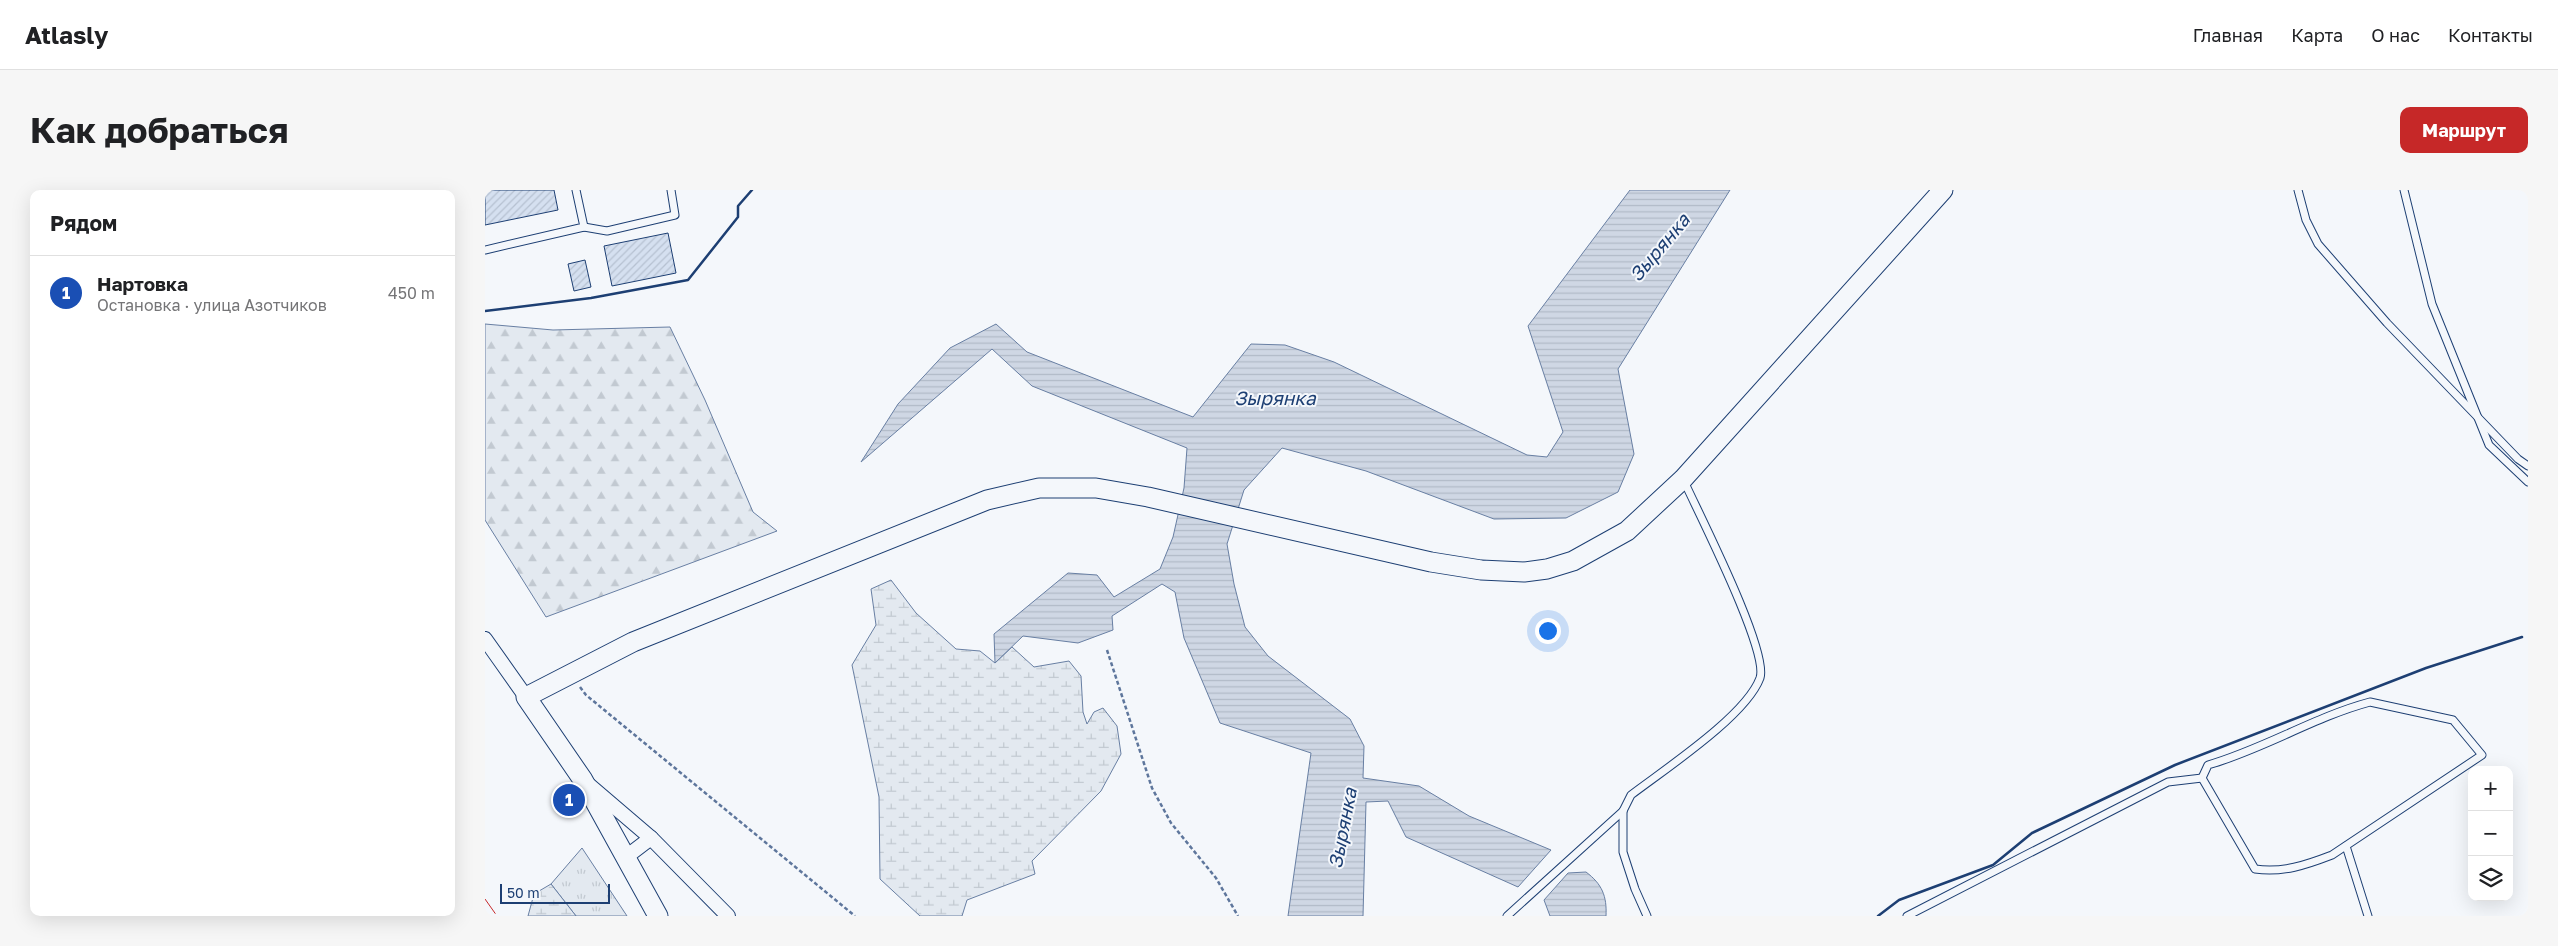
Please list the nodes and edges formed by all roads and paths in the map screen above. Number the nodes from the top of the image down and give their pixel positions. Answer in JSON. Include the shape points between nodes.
{"nodes":[{"id":1,"x":576,"y":190,"type":"edge"},
{"id":2,"x":671,"y":190,"type":"edge"},
{"id":3,"x":1943,"y":190,"type":"edge"},
{"id":4,"x":2298,"y":190,"type":"edge"},
{"id":5,"x":2404,"y":190,"type":"edge"},
{"id":6,"x":584,"y":227,"type":"junction"},
{"id":7,"x":485,"y":250,"type":"edge"},
{"id":8,"x":2528,"y":466,"type":"edge"},
{"id":9,"x":1683,"y":478,"type":"junction"},
{"id":10,"x":2528,"y":482,"type":"edge"},
{"id":11,"x":485,"y":639,"type":"edge"},
{"id":12,"x":1107,"y":650,"type":"dead end"},
{"id":13,"x":572,"y":673,"type":"junction"},
{"id":14,"x":526,"y":697,"type":"junction"},
{"id":15,"x":2202,"y":778,"type":"junction"},
{"id":16,"x":583,"y":780,"type":"junction"},
{"id":17,"x":1623,"y":811,"type":"junction"},
{"id":18,"x":651,"y":838,"type":"junction"},
{"id":19,"x":2346,"y":846,"type":"junction"},
{"id":20,"x":626,"y":857,"type":"junction"},
{"id":21,"x":658,"y":916,"type":"edge"},
{"id":22,"x":728,"y":916,"type":"edge"},
{"id":23,"x":855,"y":916,"type":"edge"},
{"id":24,"x":1238,"y":916,"type":"edge"},
{"id":25,"x":1507,"y":916,"type":"edge"},
{"id":26,"x":1647,"y":916,"type":"edge"},
{"id":27,"x":1907,"y":916,"type":"edge"},
{"id":28,"x":2368,"y":916,"type":"edge"}],
"edges":[{"from":1,"to":6,"type":"lane"},
{"from":2,"to":6,"type":"lane","via":[[675,214],[607,231]]},
{"from":3,"to":9,"type":"street"},
{"from":4,"to":8,"type":"lane","via":[[2305,220],[2318,244],[2387,323]]},
{"from":5,"to":10,"type":"lane","via":[[2432,304],[2489,445]]},
{"from":6,"to":7,"type":"lane"},
{"from":9,"to":13,"type":"street","via":[[1627,531],[1593,552],[1547,569],[1524,572],[1439,564],[1096,488],[1016,492],[987,500],[633,642]]},
{"from":9,"to":17,"type":"lane","via":[[1751,630],[1759,658],[1760,677],[1751,694],[1722,724],[1631,795]]},
{"from":11,"to":14,"type":"street"},
{"from":12,"to":24,"type":"path","via":[[1152,788],[1171,823],[1216,878]]},
{"from":13,"to":14,"type":"street"},
{"from":13,"to":23,"type":"path","via":[[586,695]]},
{"from":14,"to":16,"type":"street"},
{"from":15,"to":19,"type":"lane","via":[[2255,869],[2274,872],[2305,865]]},
{"from":15,"to":19,"type":"lane","via":[[2208,765],[2263,746],[2341,710],[2370,702],[2453,720],[2482,755]]},
{"from":15,"to":27,"type":"lane","via":[[2168,782]]},
{"from":16,"to":18,"type":"street"},
{"from":16,"to":20,"type":"street"},
{"from":17,"to":25,"type":"lane"},
{"from":17,"to":26,"type":"lane","via":[[1623,852]]},
{"from":18,"to":20,"type":"street"},
{"from":18,"to":22,"type":"street"},
{"from":19,"to":28,"type":"lane"},
{"from":20,"to":21,"type":"street"}]}
